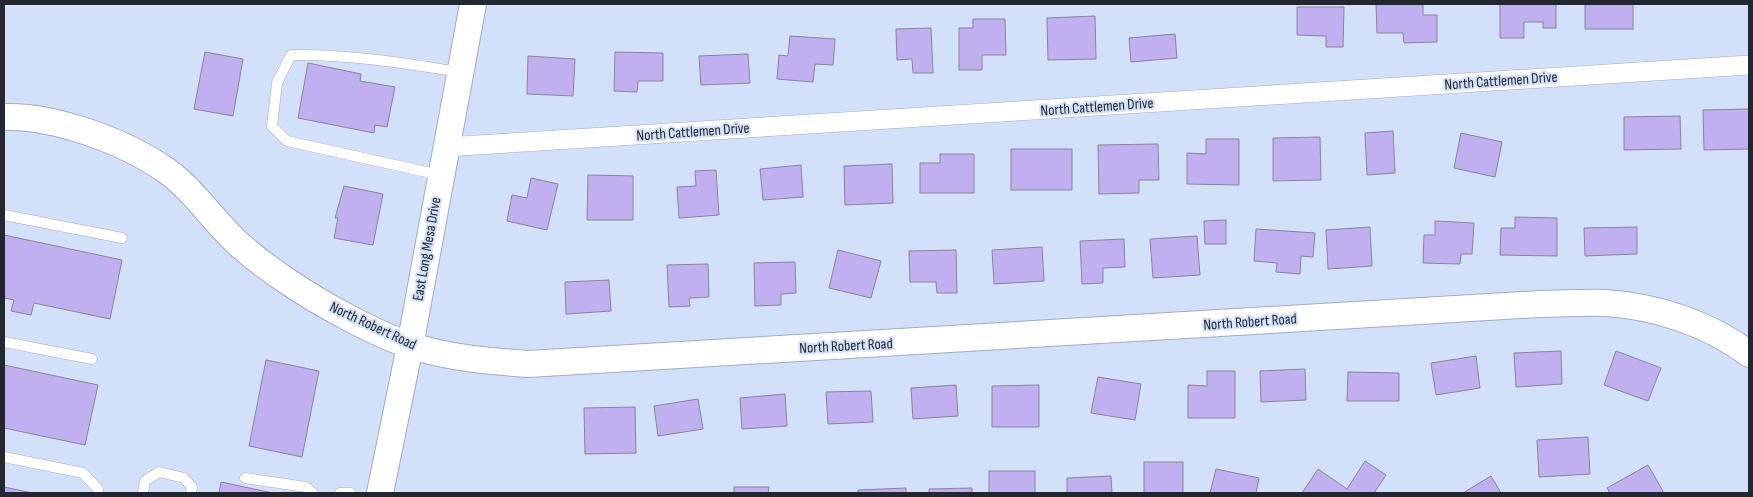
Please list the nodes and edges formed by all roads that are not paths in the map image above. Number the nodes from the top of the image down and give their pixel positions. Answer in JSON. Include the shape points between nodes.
{"nodes":[{"id":1,"x":473,"y":4,"type":"edge"},
{"id":2,"x":1749,"y":66,"type":"edge"},
{"id":3,"x":459,"y":72,"type":"junction"},
{"id":4,"x":4,"y":117,"type":"edge"},
{"id":5,"x":445,"y":148,"type":"junction"},
{"id":6,"x":440,"y":175,"type":"junction"},
{"id":7,"x":4,"y":215,"type":"edge"},
{"id":8,"x":122,"y":238,"type":"dead end"},
{"id":9,"x":4,"y":342,"type":"edge"},
{"id":10,"x":410,"y":346,"type":"junction"},
{"id":11,"x":1749,"y":354,"type":"edge"},
{"id":12,"x":92,"y":359,"type":"dead end"},
{"id":13,"x":4,"y":457,"type":"edge"},
{"id":14,"x":245,"y":478,"type":"dead end"},
{"id":15,"x":98,"y":493,"type":"edge"},
{"id":16,"x":143,"y":493,"type":"edge"},
{"id":17,"x":191,"y":493,"type":"edge"},
{"id":18,"x":313,"y":493,"type":"edge"},
{"id":19,"x":340,"y":493,"type":"edge"},
{"id":20,"x":351,"y":493,"type":"edge"},
{"id":21,"x":380,"y":493,"type":"edge"}],
"edges":[{"from":1,"to":3,"type":"main road","name":"East Long Mesa Drive"},
{"from":2,"to":5,"type":"street","name":"North Cattlemen Drive"},
{"from":3,"to":5,"type":"main road","name":"East Long Mesa Drive"},
{"from":3,"to":6,"type":"lane","via":[[322,54],[291,55],[277,83],[272,126],[288,141]]},
{"from":4,"to":10,"type":"main road","name":"North Robert Road","via":[[57,124],[109,139],[167,171],[204,204],[241,246],[288,281],[354,319]]},
{"from":5,"to":6,"type":"main road","name":"East Long Mesa Drive"},
{"from":6,"to":10,"type":"main road","name":"East Long Mesa Drive"},
{"from":7,"to":8,"type":"lane"},
{"from":9,"to":12,"type":"lane"},
{"from":10,"to":11,"type":"main road","name":"North Robert Road","via":[[455,356],[528,364],[1530,304],[1606,303],[1656,310],[1688,322]]},
{"from":10,"to":21,"type":"main road","name":"East Long Mesa Drive"},
{"from":13,"to":15,"type":"lane","via":[[83,473]]},
{"from":14,"to":18,"type":"lane","via":[[306,487]]},
{"from":16,"to":17,"type":"lane","via":[[145,481],[159,472],[184,478],[192,487]]},
{"from":19,"to":20,"type":"lane"}]}
